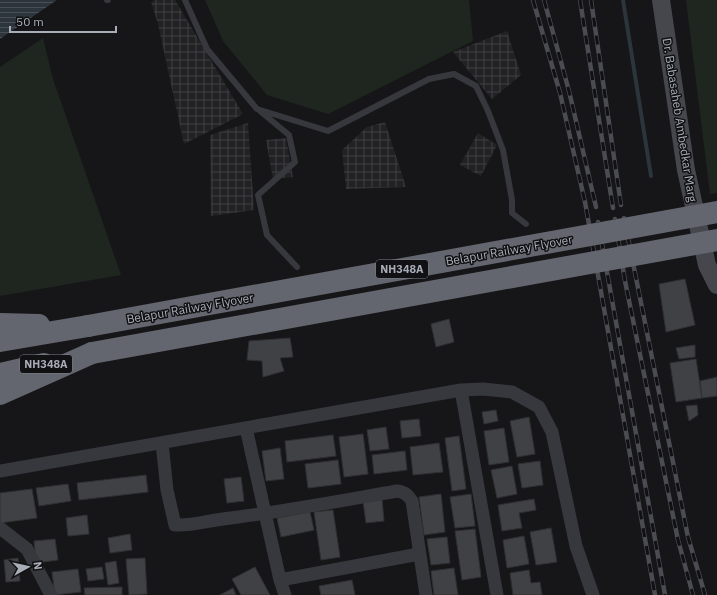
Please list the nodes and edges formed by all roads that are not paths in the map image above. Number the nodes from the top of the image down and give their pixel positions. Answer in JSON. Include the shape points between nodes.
{"nodes":[{"id":1,"x":185,"y":0,"type":"edge"},
{"id":2,"x":661,"y":0,"type":"edge"},
{"id":3,"x":257,"y":109,"type":"junction"},
{"id":4,"x":717,"y":212,"type":"edge"},
{"id":5,"x":526,"y":224,"type":"dead end"},
{"id":6,"x":717,"y":240,"type":"edge"},
{"id":7,"x":297,"y":267,"type":"dead end"},
{"id":8,"x":717,"y":285,"type":"edge"},
{"id":9,"x":0,"y":324,"type":"edge"},
{"id":10,"x":88,"y":326,"type":"junction"},
{"id":11,"x":0,"y":341,"type":"edge"},
{"id":12,"x":92,"y":353,"type":"junction"},
{"id":13,"x":0,"y":374,"type":"edge"},
{"id":14,"x":461,"y":390,"type":"junction"},
{"id":15,"x":0,"y":394,"type":"edge"},
{"id":16,"x":246,"y":428,"type":"junction"},
{"id":17,"x":162,"y":443,"type":"junction"},
{"id":18,"x":0,"y":471,"type":"edge"},
{"id":19,"x":265,"y":514,"type":"junction"},
{"id":20,"x":0,"y":528,"type":"edge"},
{"id":21,"x":419,"y":554,"type":"junction"},
{"id":22,"x":280,"y":580,"type":"junction"},
{"id":23,"x":51,"y":595,"type":"edge"},
{"id":24,"x":286,"y":595,"type":"edge"},
{"id":25,"x":426,"y":595,"type":"edge"},
{"id":26,"x":497,"y":595,"type":"edge"},
{"id":27,"x":590,"y":595,"type":"edge"}],
"edges":[{"from":1,"to":3,"type":"lane","via":[[207,49]]},
{"from":2,"to":8,"type":"street","name":"Dr. Babasaheb Ambedkar Marg","via":[[686,170],[707,264]]},
{"from":3,"to":5,"type":"lane","via":[[328,131],[429,79],[454,74],[476,86],[503,150],[512,213]]},
{"from":3,"to":7,"type":"lane","via":[[289,135],[295,162],[258,195],[267,234]]},
{"from":4,"to":10,"type":"highway","name":"Belapur Railway Flyover","number":"NH348A","bridge":true},
{"from":6,"to":12,"type":"highway","number":"NH348A","bridge":true},
{"from":9,"to":10,"type":"highway"},
{"from":10,"to":11,"type":"highway","number":"NH348A"},
{"from":12,"to":13,"type":"highway","number":"NH348A"},
{"from":12,"to":15,"type":"highway"},
{"from":14,"to":16,"type":"street"},
{"from":14,"to":26,"type":"street"},
{"from":14,"to":27,"type":"street","via":[[512,392],[539,407],[552,432],[576,546]]},
{"from":16,"to":17,"type":"street"},
{"from":16,"to":19,"type":"street"},
{"from":17,"to":18,"type":"street"},
{"from":17,"to":19,"type":"street","via":[[167,490],[175,526]]},
{"from":19,"to":21,"type":"street","via":[[403,491],[412,501]]},
{"from":19,"to":22,"type":"street"},
{"from":20,"to":23,"type":"street","via":[[27,549]]},
{"from":21,"to":22,"type":"street"},
{"from":21,"to":25,"type":"street"},
{"from":22,"to":24,"type":"street"}]}
